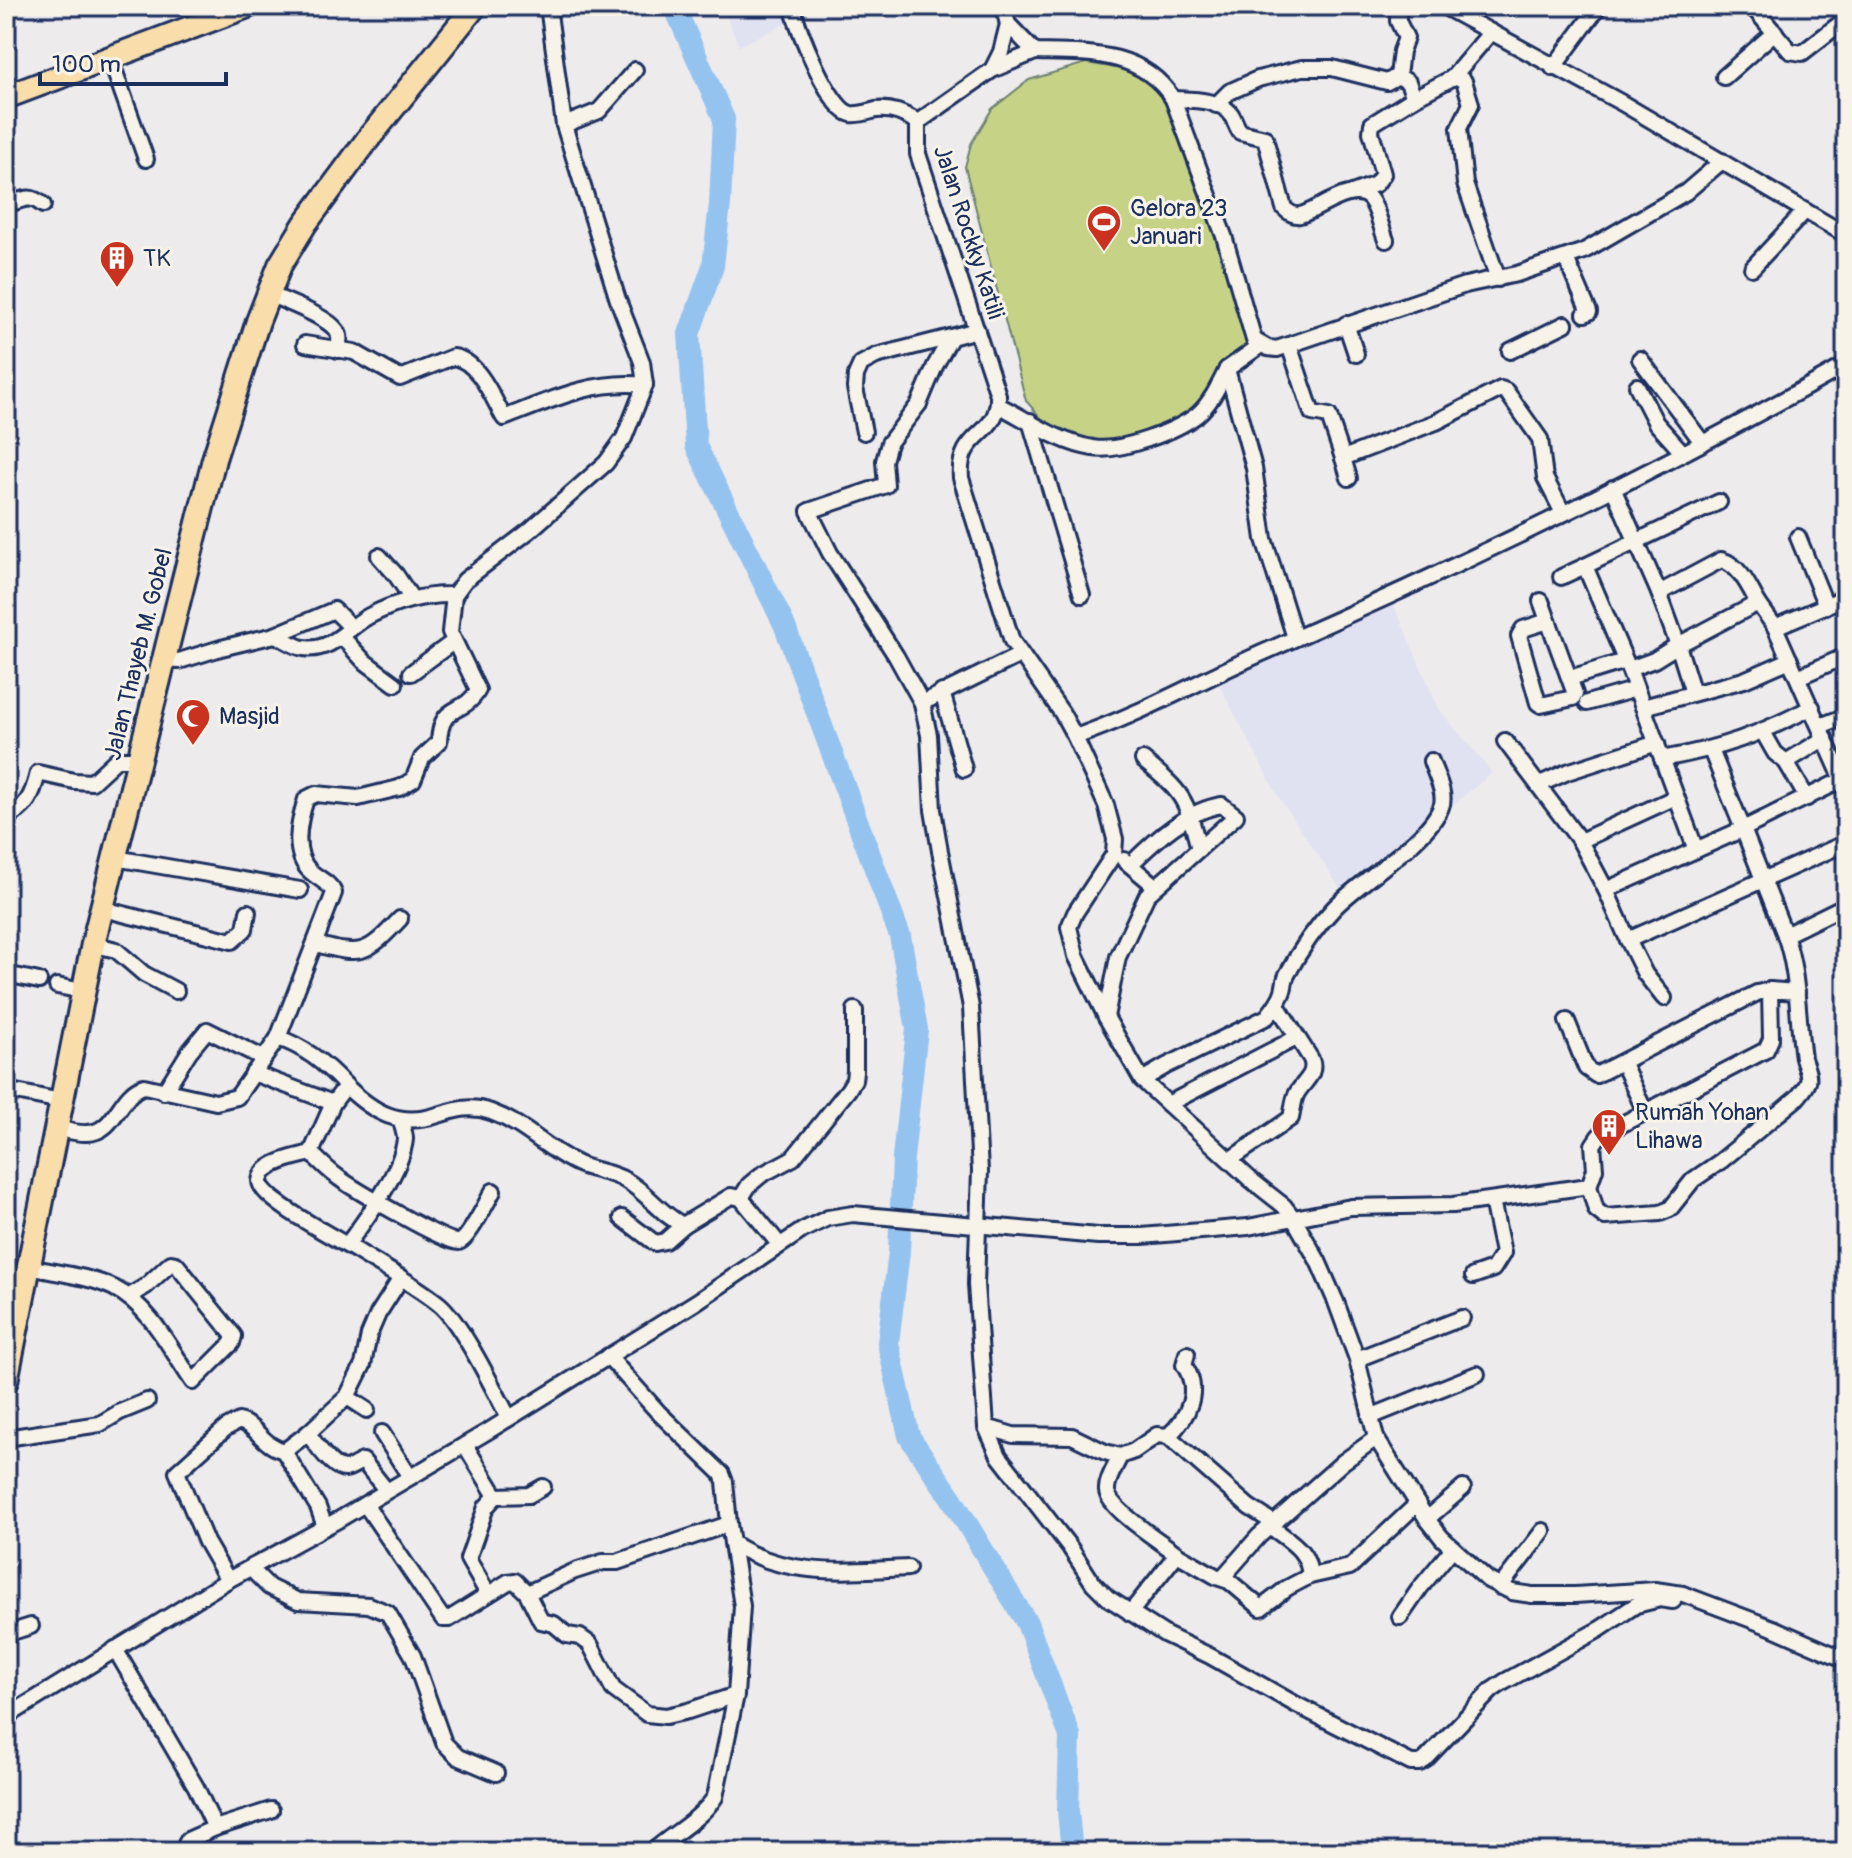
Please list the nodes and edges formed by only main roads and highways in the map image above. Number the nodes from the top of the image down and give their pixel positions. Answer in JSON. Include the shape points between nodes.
{"nodes":[{"id":1,"x":248,"y":6,"type":"edge"},
{"id":2,"x":475,"y":6,"type":"edge"},
{"id":3,"x":6,"y":97,"type":"edge"},
{"id":4,"x":9,"y":1349,"type":"edge"},
{"id":5,"x":6,"y":1381,"type":"edge"}],
"edges":[{"from":1,"to":3,"type":"main road"},
{"from":2,"to":4,"type":"main road","name":"Jalan Thayeb M. Gobel","via":[[305,224],[269,294],[214,459],[138,759],[93,944]]},
{"from":4,"to":5,"type":"main road","name":"Jalan Thayeb M. Gobel"}]}
